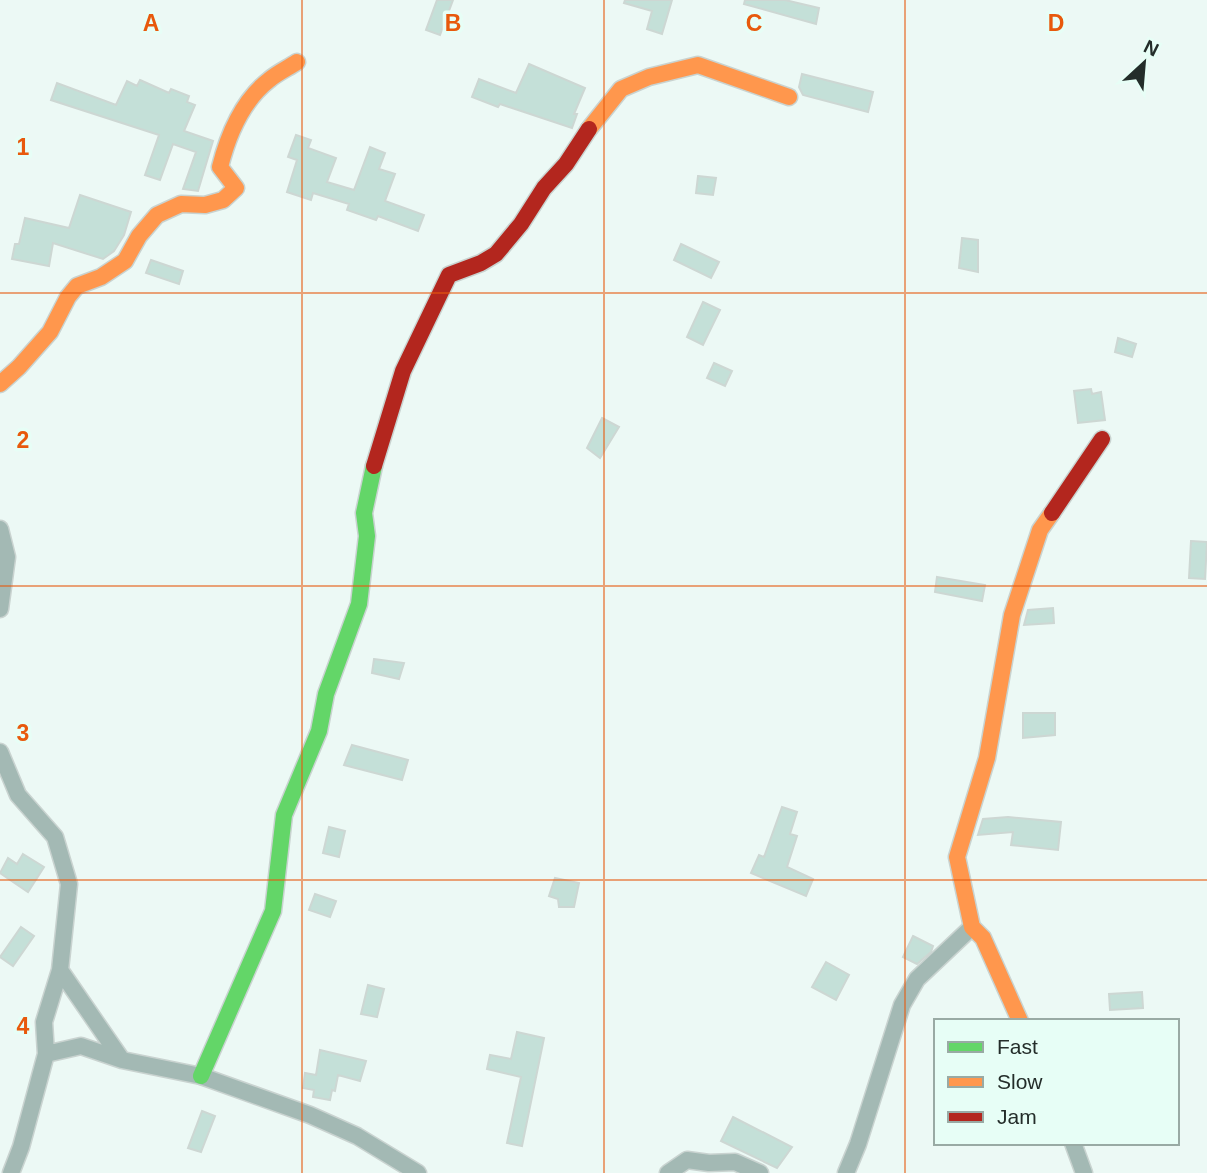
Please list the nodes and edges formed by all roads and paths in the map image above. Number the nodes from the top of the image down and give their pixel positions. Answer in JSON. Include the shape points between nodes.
{"nodes":[{"id":1,"x":297,"y":62,"type":"dead end"},
{"id":2,"x":789,"y":97,"type":"dead end"},
{"id":3,"x":0,"y":384,"type":"edge"},
{"id":4,"x":1102,"y":439,"type":"dead end"},
{"id":5,"x":0,"y":529,"type":"edge"},
{"id":6,"x":0,"y":609,"type":"edge"},
{"id":7,"x":0,"y":752,"type":"edge"},
{"id":8,"x":972,"y":927,"type":"junction"},
{"id":9,"x":60,"y":970,"type":"junction"},
{"id":10,"x":1019,"y":1019,"type":"edge"},
{"id":11,"x":46,"y":1054,"type":"junction"},
{"id":12,"x":122,"y":1060,"type":"junction"},
{"id":13,"x":201,"y":1076,"type":"junction"},
{"id":14,"x":1074,"y":1145,"type":"edge"},
{"id":15,"x":11,"y":1173,"type":"edge"},
{"id":16,"x":418,"y":1173,"type":"edge"},
{"id":17,"x":668,"y":1173,"type":"edge"},
{"id":18,"x":760,"y":1173,"type":"edge"},
{"id":19,"x":846,"y":1173,"type":"edge"},
{"id":20,"x":1084,"y":1173,"type":"edge"}],
"edges":[{"from":1,"to":3,"type":"street","via":[[266,82],[240,112],[220,167],[236,188],[223,201],[181,204],[157,215],[125,261],[77,286],[50,331]]},
{"from":2,"to":13,"type":"street","via":[[698,65],[621,89],[496,254],[449,275],[403,371],[375,460],[365,503],[367,536],[359,604],[326,694],[319,731],[287,808],[273,911]]},
{"from":4,"to":8,"type":"street","via":[[1040,530],[1012,615],[988,758],[957,857]]},
{"from":5,"to":6,"type":"street","via":[[7,556]]},
{"from":7,"to":9,"type":"street","via":[[19,795],[55,837],[69,884]]},
{"from":8,"to":10,"type":"street","via":[[983,938]]},
{"from":8,"to":19,"type":"street","via":[[917,979],[902,1004]]},
{"from":9,"to":11,"type":"street","via":[[44,1022]]},
{"from":9,"to":12,"type":"street"},
{"from":11,"to":12,"type":"street","via":[[81,1046]]},
{"from":11,"to":15,"type":"street"},
{"from":12,"to":13,"type":"street"},
{"from":13,"to":16,"type":"street","via":[[357,1136]]},
{"from":14,"to":20,"type":"street"},
{"from":17,"to":18,"type":"street","via":[[687,1160],[735,1162]]}]}
